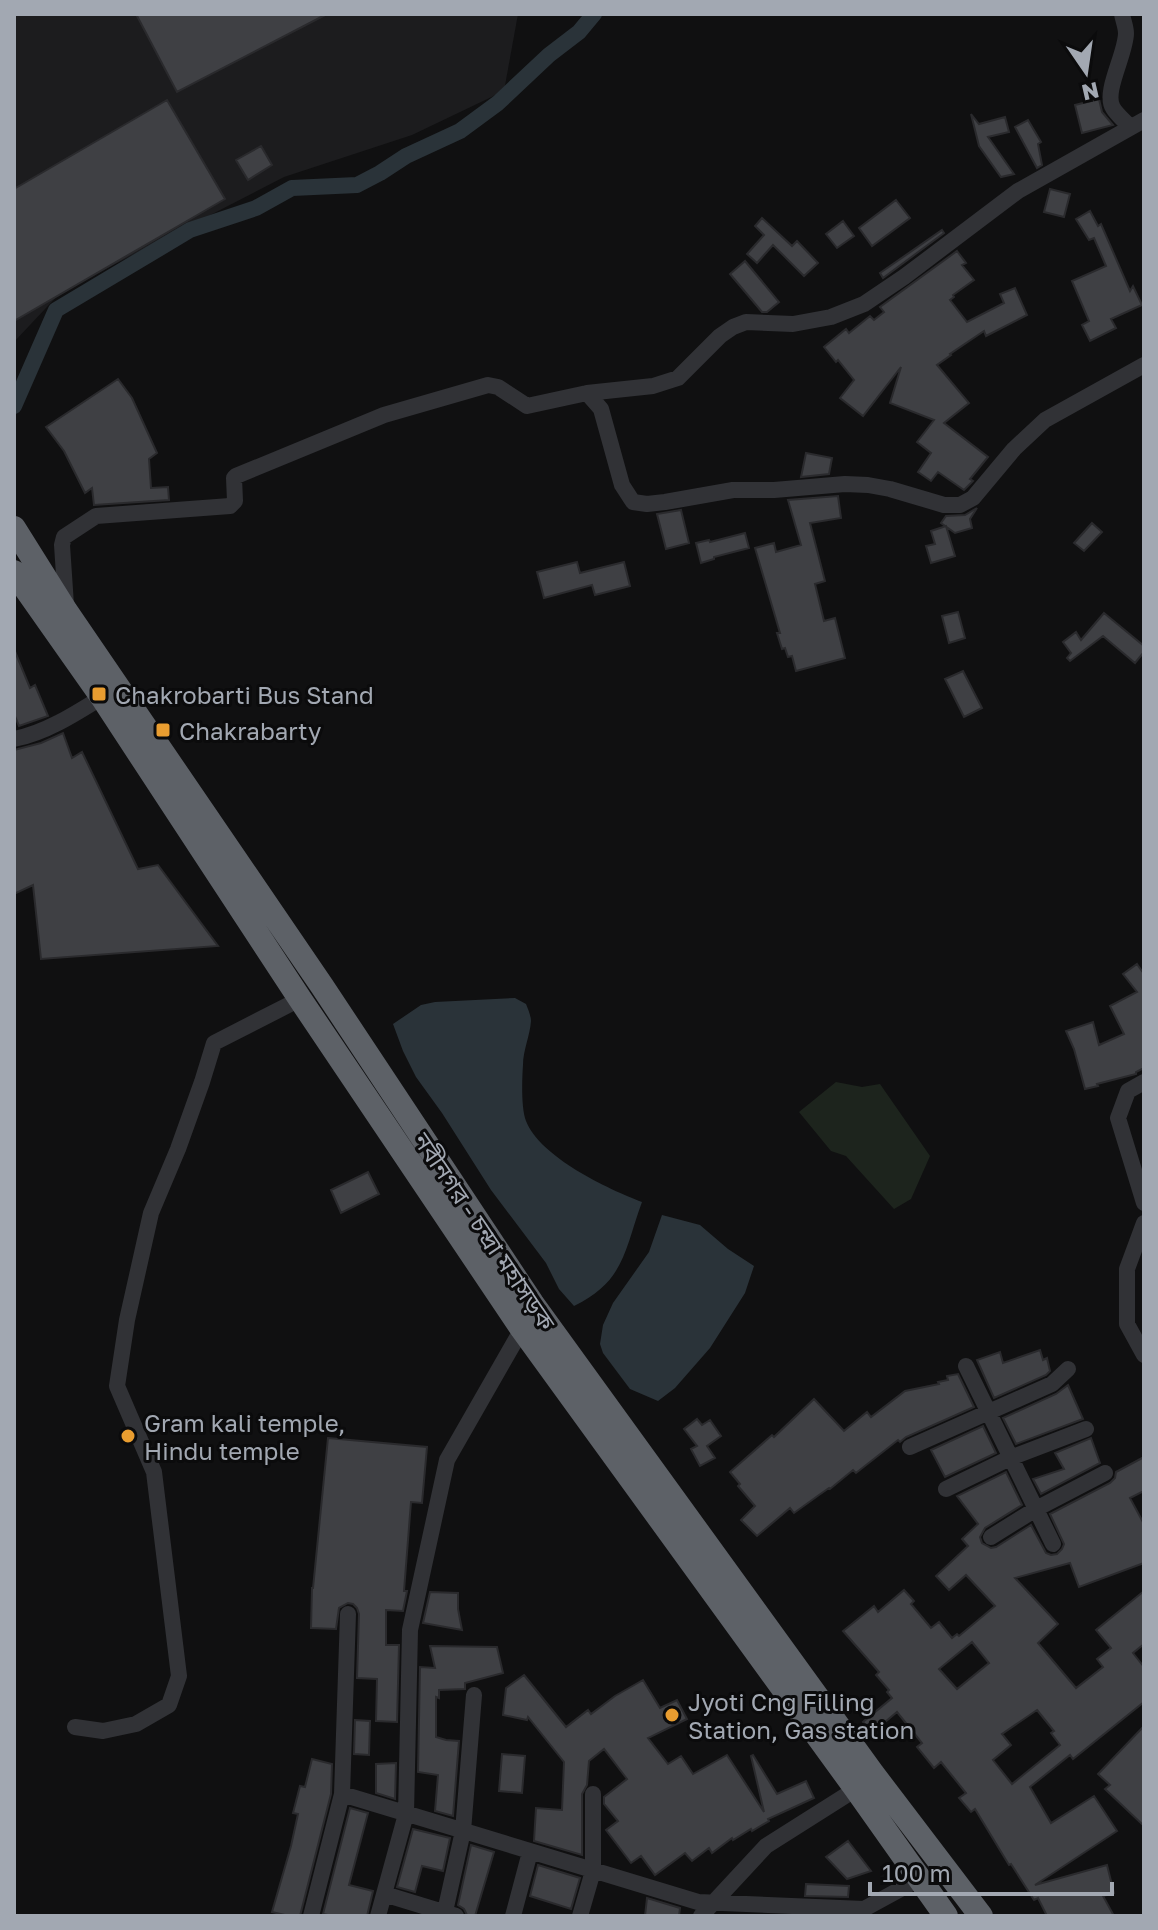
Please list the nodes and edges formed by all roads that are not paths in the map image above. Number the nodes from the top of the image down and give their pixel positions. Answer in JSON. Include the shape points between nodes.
{"nodes":[{"id":1,"x":1122,"y":14,"type":"edge"},
{"id":2,"x":1137,"y":124,"type":"edge"},
{"id":3,"x":1144,"y":365,"type":"edge"},
{"id":4,"x":587,"y":393,"type":"junction"},
{"id":5,"x":14,"y":528,"type":"edge"},
{"id":6,"x":14,"y":572,"type":"edge"},
{"id":7,"x":66,"y":611,"type":"junction"},
{"id":8,"x":102,"y":697,"type":"junction"},
{"id":9,"x":14,"y":739,"type":"edge"},
{"id":10,"x":260,"y":916,"type":"junction"},
{"id":11,"x":300,"y":999,"type":"junction"},
{"id":12,"x":1144,"y":1082,"type":"edge"},
{"id":13,"x":1144,"y":1203,"type":"edge"},
{"id":14,"x":1144,"y":1223,"type":"edge"},
{"id":15,"x":522,"y":1329,"type":"junction"},
{"id":16,"x":1144,"y":1355,"type":"edge"},
{"id":17,"x":966,"y":1366,"type":"dead end"},
{"id":18,"x":1068,"y":1369,"type":"dead end"},
{"id":19,"x":988,"y":1411,"type":"junction"},
{"id":20,"x":1086,"y":1429,"type":"dead end"},
{"id":21,"x":910,"y":1447,"type":"dead end"},
{"id":22,"x":1010,"y":1458,"type":"junction"},
{"id":23,"x":1105,"y":1473,"type":"dead end"},
{"id":24,"x":946,"y":1489,"type":"dead end"},
{"id":25,"x":1036,"y":1509,"type":"junction"},
{"id":26,"x":991,"y":1537,"type":"dead end"},
{"id":27,"x":1053,"y":1544,"type":"dead end"},
{"id":28,"x":348,"y":1614,"type":"dead end"},
{"id":29,"x":474,"y":1695,"type":"dead end"},
{"id":30,"x":75,"y":1727,"type":"dead end"},
{"id":31,"x":856,"y":1789,"type":"junction"},
{"id":32,"x":342,"y":1794,"type":"junction"},
{"id":33,"x":593,"y":1794,"type":"dead end"},
{"id":34,"x":406,"y":1814,"type":"junction"},
{"id":35,"x":463,"y":1831,"type":"junction"},
{"id":36,"x":530,"y":1852,"type":"junction"},
{"id":37,"x":593,"y":1871,"type":"junction"},
{"id":38,"x":919,"y":1879,"type":"junction"},
{"id":39,"x":384,"y":1894,"type":"junction"},
{"id":40,"x":707,"y":1909,"type":"edge"},
{"id":41,"x":448,"y":1915,"type":"edge"},
{"id":42,"x":311,"y":1916,"type":"edge"},
{"id":43,"x":378,"y":1916,"type":"edge"},
{"id":44,"x":513,"y":1916,"type":"edge"},
{"id":45,"x":580,"y":1916,"type":"edge"},
{"id":46,"x":946,"y":1916,"type":"edge"},
{"id":47,"x":981,"y":1916,"type":"edge"}],
"edges":[{"from":1,"to":2,"type":"street","via":[[1126,33],[1110,100],[1112,108]]},
{"from":2,"to":4,"type":"street","via":[[1018,191],[864,304],[793,324],[746,322],[720,336],[678,378]]},
{"from":3,"to":4,"type":"street","via":[[1045,420],[973,498],[960,505],[845,484],[633,502],[622,485],[601,409]]},
{"from":4,"to":7,"type":"street","via":[[527,406],[488,385],[384,415],[236,476],[230,506],[92,517],[64,537]]},
{"from":5,"to":7,"type":"highway","name":"নবীনগর - চন্দ্রা মহাসড়ক"},
{"from":6,"to":8,"type":"highway","name":"নবীনগর - চন্দ্রা মহাসড়ক"},
{"from":7,"to":10,"type":"highway","name":"নবীনগর - চন্দ্রা মহাসড়ক"},
{"from":8,"to":9,"type":"street","via":[[31,736]]},
{"from":8,"to":10,"type":"highway","name":"নবীনগর - চন্দ্রা মহাসড়ক"},
{"from":10,"to":11,"type":"highway","name":"নবীনগর - চন্দ্রা মহাসড়ক"},
{"from":10,"to":47,"type":"highway","name":"নবীনগর - চন্দ্রা মহাসড়ক","via":[[532,1303]]},
{"from":11,"to":15,"type":"highway","name":"নবীনগর - চন্দ্রা মহাসড়ক"},
{"from":11,"to":30,"type":"street","via":[[214,1043],[151,1213],[127,1320],[117,1386],[154,1472],[179,1676],[169,1705],[136,1724],[103,1731]]},
{"from":12,"to":13,"type":"street","via":[[1128,1091],[1118,1118]]},
{"from":14,"to":16,"type":"street","via":[[1127,1269],[1127,1324]]},
{"from":15,"to":31,"type":"highway","name":"নবীনগর - চন্দ্রা মহাসড়ক"},
{"from":15,"to":34,"type":"street","via":[[447,1460],[410,1630]]},
{"from":17,"to":19,"type":"street"},
{"from":18,"to":19,"type":"street","via":[[1052,1384]]},
{"from":19,"to":21,"type":"street"},
{"from":19,"to":22,"type":"street"},
{"from":20,"to":22,"type":"street"},
{"from":22,"to":24,"type":"street"},
{"from":22,"to":25,"type":"street"},
{"from":23,"to":25,"type":"street"},
{"from":25,"to":26,"type":"street"},
{"from":25,"to":27,"type":"street"},
{"from":28,"to":32,"type":"street"},
{"from":29,"to":35,"type":"street"},
{"from":31,"to":38,"type":"highway","name":"নবীনগর - চন্দ্রা মহাসড়ক"},
{"from":31,"to":40,"type":"street","via":[[766,1846]]},
{"from":32,"to":34,"type":"street"},
{"from":32,"to":42,"type":"street"},
{"from":33,"to":37,"type":"street"},
{"from":34,"to":35,"type":"street"},
{"from":34,"to":39,"type":"street"},
{"from":35,"to":36,"type":"street"},
{"from":35,"to":41,"type":"street"},
{"from":36,"to":37,"type":"street"},
{"from":36,"to":44,"type":"street"},
{"from":37,"to":40,"type":"street"},
{"from":37,"to":45,"type":"street"},
{"from":38,"to":40,"type":"street","via":[[864,1909]]},
{"from":38,"to":46,"type":"highway","name":"নবীনগর - চন্দ্রা মহাসড়ক"},
{"from":39,"to":41,"type":"street"},
{"from":39,"to":43,"type":"street"}]}
